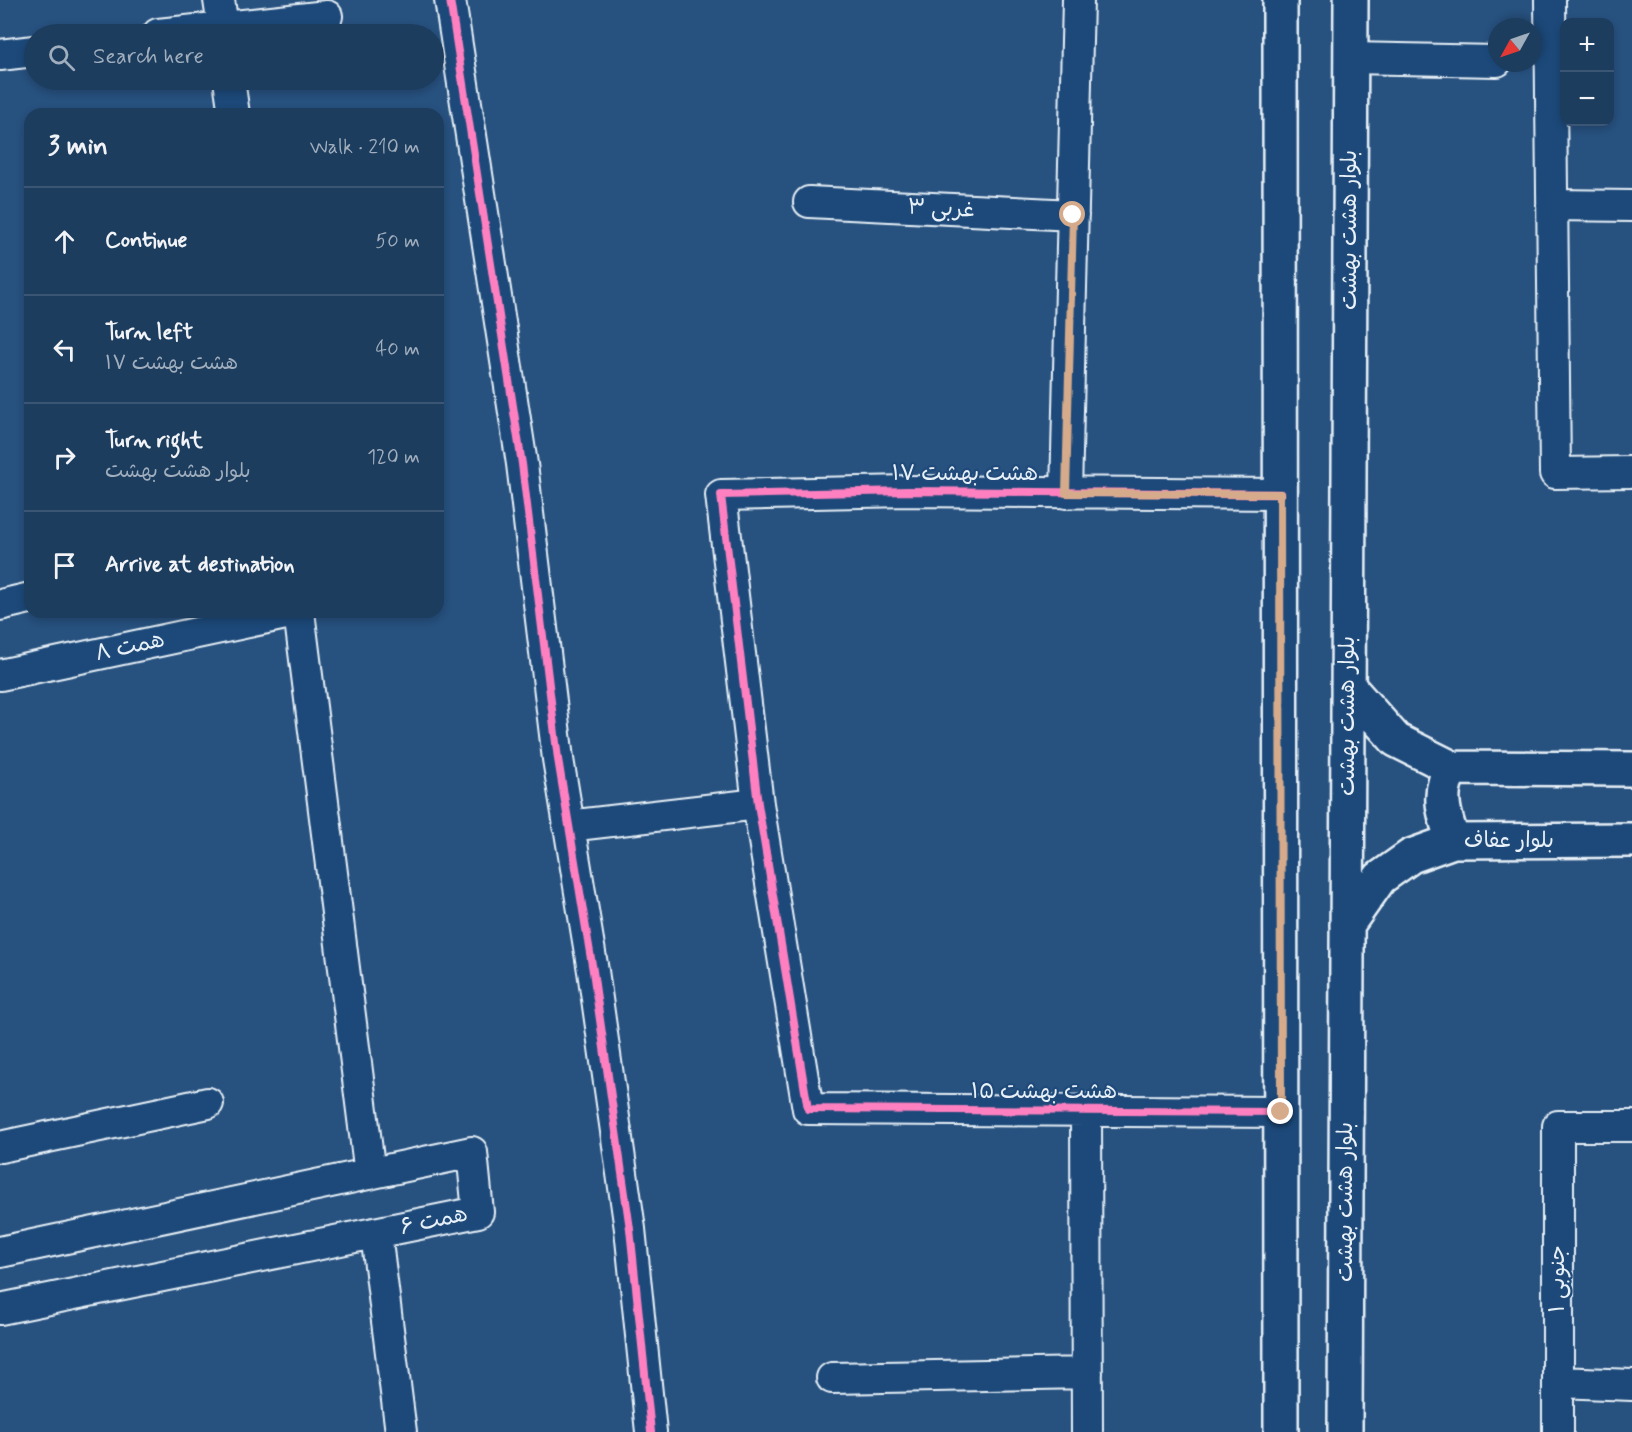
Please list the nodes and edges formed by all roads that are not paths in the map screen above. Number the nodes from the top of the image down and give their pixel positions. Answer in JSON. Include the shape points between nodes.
{"nodes":[{"id":1,"x":450,"y":0,"type":"edge"},
{"id":2,"x":1078,"y":0,"type":"edge"},
{"id":3,"x":1280,"y":0,"type":"edge"},
{"id":4,"x":1351,"y":0,"type":"edge"},
{"id":5,"x":1550,"y":0,"type":"edge"},
{"id":6,"x":327,"y":16,"type":"dead end"},
{"id":7,"x":222,"y":20,"type":"edge"},
{"id":8,"x":204,"y":24,"type":"edge"},
{"id":9,"x":24,"y":52,"type":"edge"},
{"id":10,"x":0,"y":55,"type":"edge"},
{"id":11,"x":1350,"y":58,"type":"junction"},
{"id":12,"x":1488,"y":61,"type":"edge"},
{"id":13,"x":1542,"y":61,"type":"edge"},
{"id":14,"x":230,"y":90,"type":"edge"},
{"id":15,"x":233,"y":108,"type":"edge"},
{"id":16,"x":809,"y":202,"type":"dead end"},
{"id":17,"x":1552,"y":205,"type":"junction"},
{"id":18,"x":1632,"y":206,"type":"edge"},
{"id":19,"x":1073,"y":215,"type":"junction"},
{"id":20,"x":1632,"y":472,"type":"edge"},
{"id":21,"x":1066,"y":493,"type":"junction"},
{"id":22,"x":1280,"y":494,"type":"junction"},
{"id":23,"x":24,"y":599,"type":"edge"},
{"id":24,"x":0,"y":605,"type":"edge"},
{"id":25,"x":269,"y":618,"type":"edge"},
{"id":26,"x":298,"y":618,"type":"edge"},
{"id":27,"x":0,"y":675,"type":"edge"},
{"id":28,"x":1348,"y":686,"type":"junction"},
{"id":29,"x":1452,"y":768,"type":"junction"},
{"id":30,"x":1632,"y":769,"type":"edge"},
{"id":31,"x":758,"y":804,"type":"junction"},
{"id":32,"x":568,"y":826,"type":"junction"},
{"id":33,"x":1632,"y":840,"type":"edge"},
{"id":34,"x":1453,"y":841,"type":"junction"},
{"id":35,"x":1347,"y":925,"type":"junction"},
{"id":36,"x":208,"y":1103,"type":"dead end"},
{"id":37,"x":1086,"y":1109,"type":"junction"},
{"id":38,"x":1281,"y":1112,"type":"junction"},
{"id":39,"x":1632,"y":1126,"type":"edge"},
{"id":40,"x":0,"y":1147,"type":"edge"},
{"id":41,"x":370,"y":1174,"type":"junction"},
{"id":42,"x":376,"y":1234,"type":"junction"},
{"id":43,"x":0,"y":1252,"type":"edge"},
{"id":44,"x":0,"y":1309,"type":"edge"},
{"id":45,"x":1087,"y":1373,"type":"junction"},
{"id":46,"x":832,"y":1378,"type":"dead end"},
{"id":47,"x":1559,"y":1382,"type":"junction"},
{"id":48,"x":1632,"y":1385,"type":"edge"},
{"id":49,"x":401,"y":1432,"type":"edge"},
{"id":50,"x":651,"y":1432,"type":"edge"},
{"id":51,"x":1087,"y":1432,"type":"edge"},
{"id":52,"x":1281,"y":1432,"type":"edge"},
{"id":53,"x":1345,"y":1432,"type":"edge"},
{"id":54,"x":1558,"y":1432,"type":"edge"}],
"edges":[{"from":1,"to":32,"type":"street","via":[[522,464]]},
{"from":2,"to":19,"type":"street"},
{"from":3,"to":22,"type":"street"},
{"from":4,"to":11,"type":"street","name":"بلوار هشت بهشت"},
{"from":5,"to":13,"type":"street"},
{"from":6,"to":7,"type":"street"},
{"from":7,"to":8,"type":"street"},
{"from":9,"to":10,"type":"street"},
{"from":11,"to":12,"type":"street"},
{"from":11,"to":28,"type":"street","name":"بلوار هشت بهشت"},
{"from":13,"to":17,"type":"street"},
{"from":14,"to":15,"type":"street"},
{"from":16,"to":19,"type":"street","name":"غربی ۳"},
{"from":17,"to":18,"type":"street"},
{"from":17,"to":20,"type":"street","via":[[1555,473]]},
{"from":19,"to":21,"type":"street"},
{"from":21,"to":22,"type":"street","name":"هشت بهشت ۱۷"},
{"from":21,"to":31,"type":"street","name":"هشت بهشت ۱۷","via":[[721,495]]},
{"from":22,"to":38,"type":"street"},
{"from":23,"to":24,"type":"street"},
{"from":25,"to":27,"type":"street","name":"همت ۸"},
{"from":26,"to":41,"type":"street"},
{"from":28,"to":29,"type":"street","via":[[1396,740]]},
{"from":28,"to":35,"type":"street","name":"بلوار هشت بهشت"},
{"from":29,"to":30,"type":"street"},
{"from":29,"to":34,"type":"street","via":[[1443,782],[1443,813]]},
{"from":31,"to":32,"type":"street"},
{"from":31,"to":37,"type":"street","name":"هشت بهشت ۱۵","via":[[808,1109]]},
{"from":32,"to":50,"type":"street","via":[[630,1229]]},
{"from":33,"to":34,"type":"street","name":"بلوار عفاف"},
{"from":34,"to":35,"type":"street","name":"بلوار عفاف","via":[[1411,856],[1380,878]]},
{"from":35,"to":53,"type":"street","name":"بلوار هشت بهشت"},
{"from":36,"to":40,"type":"street"},
{"from":37,"to":38,"type":"street","name":"هشت بهشت ۱۵"},
{"from":37,"to":45,"type":"street"},
{"from":38,"to":52,"type":"street"},
{"from":39,"to":47,"type":"street","name":"جنوبی ۱","via":[[1558,1126]]},
{"from":41,"to":42,"type":"street","name":"همت ۶","via":[[472,1152],[478,1212]]},
{"from":41,"to":43,"type":"street","name":"همت ۶"},
{"from":42,"to":44,"type":"street","name":"همت ۶"},
{"from":42,"to":49,"type":"street"},
{"from":45,"to":46,"type":"street"},
{"from":45,"to":51,"type":"street"},
{"from":47,"to":48,"type":"street"},
{"from":47,"to":54,"type":"street","name":"جنوبی ۱"}]}
